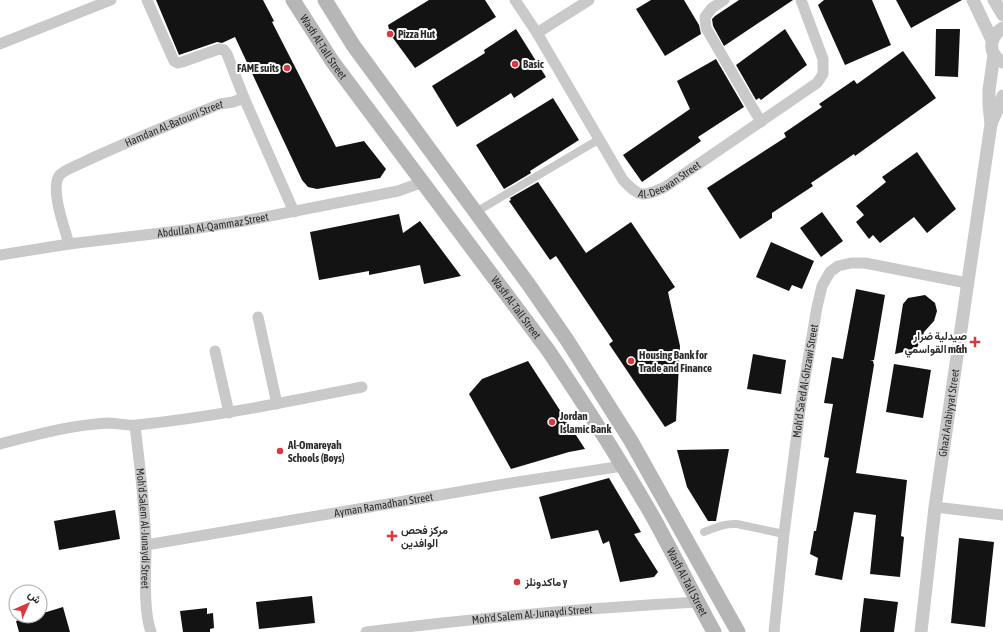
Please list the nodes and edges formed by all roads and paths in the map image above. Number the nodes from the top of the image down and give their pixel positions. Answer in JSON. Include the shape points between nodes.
{"nodes":[{"id":1,"x":111,"y":0,"type":"edge"},
{"id":2,"x":147,"y":0,"type":"edge"},
{"id":3,"x":293,"y":0,"type":"edge"},
{"id":4,"x":325,"y":0,"type":"edge"},
{"id":5,"x":515,"y":0,"type":"edge"},
{"id":6,"x":589,"y":0,"type":"edge"},
{"id":7,"x":724,"y":0,"type":"edge"},
{"id":8,"x":802,"y":0,"type":"edge"},
{"id":9,"x":973,"y":0,"type":"edge"},
{"id":10,"x":994,"y":0,"type":"edge"},
{"id":11,"x":1003,"y":15,"type":"edge"},
{"id":12,"x":1003,"y":28,"type":"edge"},
{"id":13,"x":536,"y":33,"type":"junction"},
{"id":14,"x":992,"y":40,"type":"junction"},
{"id":15,"x":0,"y":44,"type":"edge"},
{"id":16,"x":998,"y":59,"type":"edge"},
{"id":17,"x":1003,"y":96,"type":"edge"},
{"id":18,"x":244,"y":98,"type":"junction"},
{"id":19,"x":761,"y":122,"type":"junction"},
{"id":20,"x":992,"y":124,"type":"junction"},
{"id":21,"x":598,"y":140,"type":"junction"},
{"id":22,"x":422,"y":182,"type":"junction"},
{"id":23,"x":294,"y":212,"type":"junction"},
{"id":24,"x":476,"y":212,"type":"junction"},
{"id":25,"x":69,"y":244,"type":"junction"},
{"id":26,"x":0,"y":255,"type":"edge"},
{"id":27,"x":967,"y":283,"type":"junction"},
{"id":28,"x":258,"y":317,"type":"dead end"},
{"id":29,"x":215,"y":351,"type":"dead end"},
{"id":30,"x":362,"y":387,"type":"dead end"},
{"id":31,"x":277,"y":404,"type":"junction"},
{"id":32,"x":229,"y":412,"type":"junction"},
{"id":33,"x":135,"y":426,"type":"junction"},
{"id":34,"x":0,"y":444,"type":"edge"},
{"id":35,"x":623,"y":466,"type":"junction"},
{"id":36,"x":935,"y":507,"type":"junction"},
{"id":37,"x":1003,"y":515,"type":"edge"},
{"id":38,"x":704,"y":532,"type":"dead end"},
{"id":39,"x":784,"y":534,"type":"junction"},
{"id":40,"x":146,"y":545,"type":"junction"},
{"id":41,"x":698,"y":602,"type":"junction"},
{"id":42,"x":433,"y":628,"type":"edge"},
{"id":43,"x":151,"y":632,"type":"edge"},
{"id":44,"x":366,"y":632,"type":"edge"},
{"id":45,"x":714,"y":632,"type":"edge"},
{"id":46,"x":738,"y":632,"type":"edge"},
{"id":47,"x":774,"y":632,"type":"edge"},
{"id":48,"x":921,"y":632,"type":"edge"}],
"edges":[{"from":1,"to":15,"type":"street"},
{"from":2,"to":18,"type":"street","via":[[174,61],[178,63],[219,49],[224,50]]},
{"from":3,"to":22,"type":"main road","name":"Wasfi Al-Tall Street","via":[[332,60]]},
{"from":4,"to":24,"type":"main road","name":"Wasfi Al-Tall Street","via":[[353,46]]},
{"from":5,"to":13,"type":"street","name":"Al-Deewan Street"},
{"from":6,"to":13,"type":"street"},
{"from":7,"to":19,"type":"street","via":[[712,8],[705,17],[706,28]]},
{"from":8,"to":19,"type":"street","name":"Al-Deewan Street","via":[[823,59],[823,74],[817,83]]},
{"from":9,"to":14,"type":"street"},
{"from":10,"to":11,"type":"street"},
{"from":12,"to":14,"type":"street"},
{"from":13,"to":21,"type":"street","name":"Al-Deewan Street"},
{"from":14,"to":16,"type":"street","name":"Ghazi Arabiyyat Street","via":[[991,48]]},
{"from":16,"to":20,"type":"street","name":"Ghazi Arabiyyat Street","via":[[988,90]]},
{"from":17,"to":20,"type":"street","name":"Ghazi Arabiyyat Street"},
{"from":18,"to":23,"type":"street"},
{"from":18,"to":25,"type":"street","name":"Hamdan Al-Batouni Street","via":[[220,104],[69,169],[59,176],[56,196]]},
{"from":19,"to":21,"type":"street","name":"Al-Deewan Street","via":[[665,187],[650,194],[639,194],[623,180]]},
{"from":20,"to":27,"type":"street","name":"Ghazi Arabiyyat Street"},
{"from":21,"to":24,"type":"street"},
{"from":22,"to":23,"type":"street","name":"Abdullah Al-Qammaz Street","via":[[398,191]]},
{"from":22,"to":35,"type":"main road","name":"Wasfi Al-Tall Street","via":[[548,350]]},
{"from":23,"to":25,"type":"street","name":"Abdullah Al-Qammaz Street","via":[[186,230]]},
{"from":24,"to":46,"type":"main road","name":"Wasfi Al-Tall Street","via":[[567,340],[620,423]]},
{"from":25,"to":26,"type":"street","name":"Abdullah Al-Qammaz Street"},
{"from":27,"to":36,"type":"street","name":"Ghazi Arabiyyat Street"},
{"from":27,"to":39,"type":"street","name":"Moh'd Sa'ed Al-Ghzawi Street","via":[[865,263],[838,266],[830,272],[822,286],[817,307],[801,402]]},
{"from":28,"to":31,"type":"street"},
{"from":29,"to":32,"type":"street"},
{"from":30,"to":31,"type":"street"},
{"from":31,"to":32,"type":"street"},
{"from":32,"to":33,"type":"street"},
{"from":33,"to":34,"type":"street","via":[[108,423],[33,435]]},
{"from":33,"to":40,"type":"street","name":"Moh'd Salem Al-Junaydi Street"},
{"from":35,"to":40,"type":"street","name":"Ayman Ramadhan Street"},
{"from":35,"to":41,"type":"main road","name":"Wasfi Al-Tall Street"},
{"from":36,"to":37,"type":"street"},
{"from":36,"to":48,"type":"street","name":"Ghazi Arabiyyat Street"},
{"from":38,"to":39,"type":"street","via":[[721,525],[737,524]]},
{"from":39,"to":47,"type":"street","name":"Moh'd Sa'ed Al-Ghzawi Street"},
{"from":40,"to":43,"type":"street","name":"Moh'd Salem Al-Junaydi Street","via":[[147,612]]},
{"from":41,"to":42,"type":"street","name":"Moh'd Salem Al-Junaydi Street","via":[[616,606]]},
{"from":41,"to":45,"type":"main road","name":"Wasfi Al-Tall Street"},
{"from":42,"to":44,"type":"street","name":"Moh'd Salem Al-Junaydi Street"}]}
